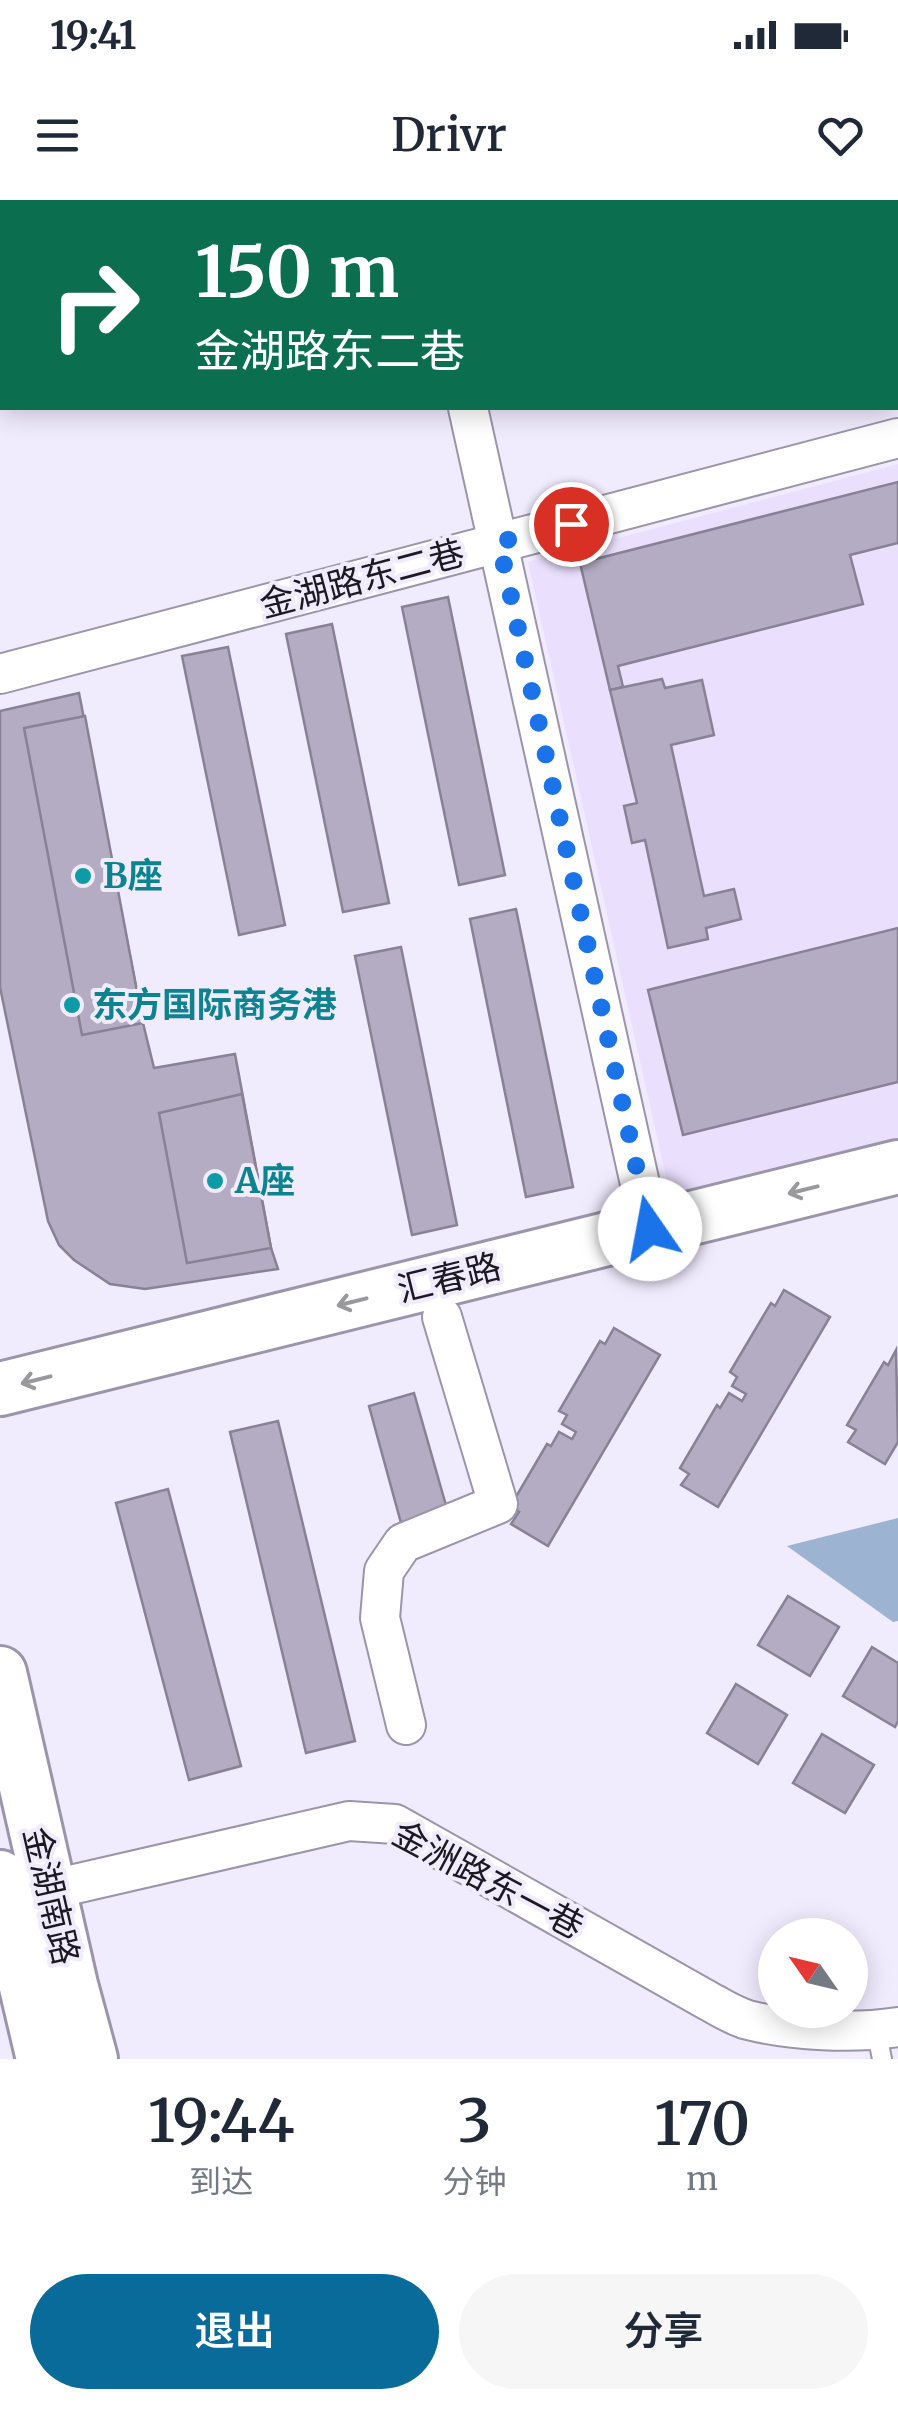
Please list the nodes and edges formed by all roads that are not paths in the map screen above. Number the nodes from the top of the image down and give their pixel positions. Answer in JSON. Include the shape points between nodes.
{"nodes":[{"id":1,"x":468,"y":410,"type":"edge"},
{"id":2,"x":898,"y":438,"type":"edge"},
{"id":3,"x":499,"y":542,"type":"junction"},
{"id":4,"x":0,"y":674,"type":"edge"},
{"id":5,"x":898,"y":1167,"type":"edge"},
{"id":6,"x":898,"y":1204,"type":"edge"},
{"id":7,"x":650,"y":1229,"type":"junction"},
{"id":8,"x":442,"y":1317,"type":"junction"},
{"id":9,"x":0,"y":1389,"type":"edge"},
{"id":10,"x":0,"y":1426,"type":"edge"},
{"id":11,"x":0,"y":1673,"type":"edge"},
{"id":12,"x":406,"y":1725,"type":"dead end"},
{"id":13,"x":19,"y":1889,"type":"edge"},
{"id":14,"x":13,"y":1998,"type":"edge"},
{"id":15,"x":885,"y":2038,"type":"edge"},
{"id":16,"x":778,"y":2042,"type":"edge"},
{"id":17,"x":42,"y":2059,"type":"edge"},
{"id":18,"x":91,"y":2059,"type":"edge"}],
"edges":[{"from":1,"to":3,"type":"street"},
{"from":2,"to":3,"type":"street","name":"金湖路东二巷"},
{"from":3,"to":4,"type":"street","name":"金湖路东二巷"},
{"from":3,"to":7,"type":"street"},
{"from":5,"to":7,"type":"main road","name":"汇春路","one_way":true},
{"from":6,"to":8,"type":"main road","name":"汇春路"},
{"from":7,"to":9,"type":"main road","name":"汇春路","one_way":true},
{"from":8,"to":10,"type":"main road","name":"汇春路"},
{"from":8,"to":12,"type":"street","via":[[498,1504],[403,1543],[384,1571],[380,1618]]},
{"from":11,"to":13,"type":"main road","name":"金湖南路"},
{"from":13,"to":14,"type":"main road","name":"金湖南路"},
{"from":13,"to":16,"type":"street","name":"金洲路东一巷","via":[[349,1821],[396,1824]]},
{"from":13,"to":18,"type":"main road","name":"金湖南路","via":[[71,1985]]},
{"from":14,"to":17,"type":"main road","name":"金湖南路"},
{"from":15,"to":16,"type":"street","name":"金洲路东一巷","via":[[834,2030]]}]}
